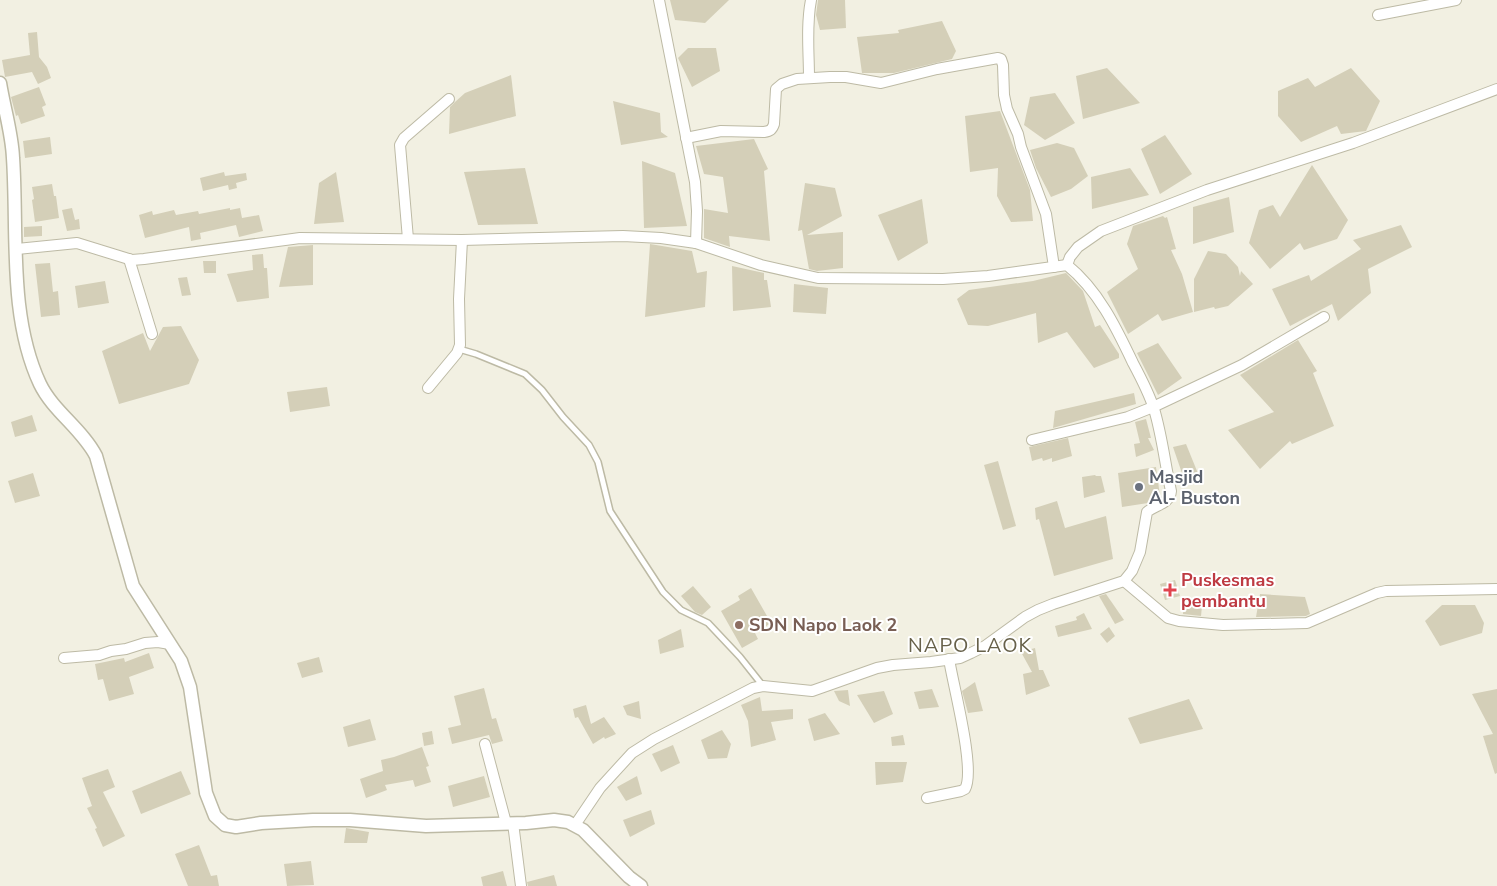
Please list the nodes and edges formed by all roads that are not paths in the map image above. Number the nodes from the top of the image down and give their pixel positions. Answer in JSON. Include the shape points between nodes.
{"nodes":[{"id":1,"x":659,"y":0,"type":"edge"},
{"id":2,"x":811,"y":0,"type":"edge"},
{"id":3,"x":1456,"y":0,"type":"edge"},
{"id":4,"x":1378,"y":15,"type":"dead end"},
{"id":5,"x":809,"y":78,"type":"junction"},
{"id":6,"x":0,"y":83,"type":"edge"},
{"id":7,"x":1497,"y":89,"type":"edge"},
{"id":8,"x":449,"y":99,"type":"dead end"},
{"id":9,"x":686,"y":138,"type":"junction"},
{"id":10,"x":408,"y":238,"type":"junction"},
{"id":11,"x":462,"y":240,"type":"junction"},
{"id":12,"x":696,"y":243,"type":"junction"},
{"id":13,"x":17,"y":249,"type":"junction"},
{"id":14,"x":129,"y":259,"type":"junction"},
{"id":15,"x":1067,"y":265,"type":"junction"},
{"id":16,"x":1054,"y":267,"type":"junction"},
{"id":17,"x":1324,"y":317,"type":"dead end"},
{"id":18,"x":152,"y":334,"type":"dead end"},
{"id":19,"x":459,"y":349,"type":"junction"},
{"id":20,"x":428,"y":388,"type":"dead end"},
{"id":21,"x":1153,"y":407,"type":"junction"},
{"id":22,"x":1032,"y":440,"type":"dead end"},
{"id":23,"x":1124,"y":581,"type":"junction"},
{"id":24,"x":1497,"y":590,"type":"edge"},
{"id":25,"x":170,"y":644,"type":"junction"},
{"id":26,"x":64,"y":658,"type":"dead end"},
{"id":27,"x":949,"y":660,"type":"junction"},
{"id":28,"x":763,"y":686,"type":"junction"},
{"id":29,"x":485,"y":744,"type":"dead end"},
{"id":30,"x":927,"y":798,"type":"dead end"},
{"id":31,"x":510,"y":823,"type":"junction"},
{"id":32,"x":575,"y":825,"type":"junction"},
{"id":33,"x":521,"y":886,"type":"edge"},
{"id":34,"x":641,"y":886,"type":"edge"}],
"edges":[{"from":1,"to":9,"type":"street"},
{"from":2,"to":5,"type":"street","via":[[807,28]]},
{"from":3,"to":4,"type":"street"},
{"from":5,"to":9,"type":"street","via":[[785,82],[776,89],[773,129],[764,132],[721,131]]},
{"from":5,"to":16,"type":"street","via":[[846,77],[881,83],[946,67],[1001,59],[1007,109],[1046,214]]},
{"from":6,"to":13,"type":"street","via":[[12,143]]},
{"from":7,"to":15,"type":"street","via":[[1354,142],[1207,190],[1101,231],[1078,247]]},
{"from":8,"to":10,"type":"street","via":[[400,145]]},
{"from":9,"to":12,"type":"street","via":[[695,182]]},
{"from":10,"to":11,"type":"street"},
{"from":10,"to":14,"type":"street","via":[[300,238]]},
{"from":11,"to":12,"type":"street","via":[[623,236]]},
{"from":11,"to":19,"type":"street"},
{"from":12,"to":16,"type":"street","via":[[761,265],[818,278],[943,280]]},
{"from":13,"to":14,"type":"street","via":[[76,243]]},
{"from":13,"to":25,"type":"street","via":[[18,302],[28,349],[40,383],[96,456],[133,586]]},
{"from":14,"to":18,"type":"street"},
{"from":15,"to":16,"type":"street"},
{"from":15,"to":21,"type":"street","via":[[1094,291],[1122,338]]},
{"from":17,"to":21,"type":"street","via":[[1242,365]]},
{"from":19,"to":20,"type":"street"},
{"from":19,"to":28,"type":"lane","via":[[525,374],[542,390],[589,445],[598,462],[610,511],[663,592],[681,610],[708,623]]},
{"from":21,"to":22,"type":"street","via":[[1110,422]]},
{"from":21,"to":23,"type":"street","via":[[1171,496],[1147,512],[1140,552]]},
{"from":23,"to":24,"type":"street","via":[[1168,618],[1223,625],[1307,623],[1386,591]]},
{"from":23,"to":27,"type":"street","via":[[1038,610],[986,646]]},
{"from":25,"to":26,"type":"street","via":[[145,643],[99,655]]},
{"from":25,"to":31,"type":"street","via":[[181,661],[190,687],[206,793],[215,816],[225,825],[236,827],[313,820],[426,826]]},
{"from":27,"to":28,"type":"street","via":[[877,668],[812,691]]},
{"from":27,"to":30,"type":"street","via":[[964,736],[968,780],[961,791]]},
{"from":28,"to":32,"type":"street","via":[[726,701],[632,753],[600,788]]},
{"from":29,"to":31,"type":"street"},
{"from":31,"to":32,"type":"street","via":[[554,820]]},
{"from":31,"to":33,"type":"street"},
{"from":32,"to":34,"type":"street"}]}
